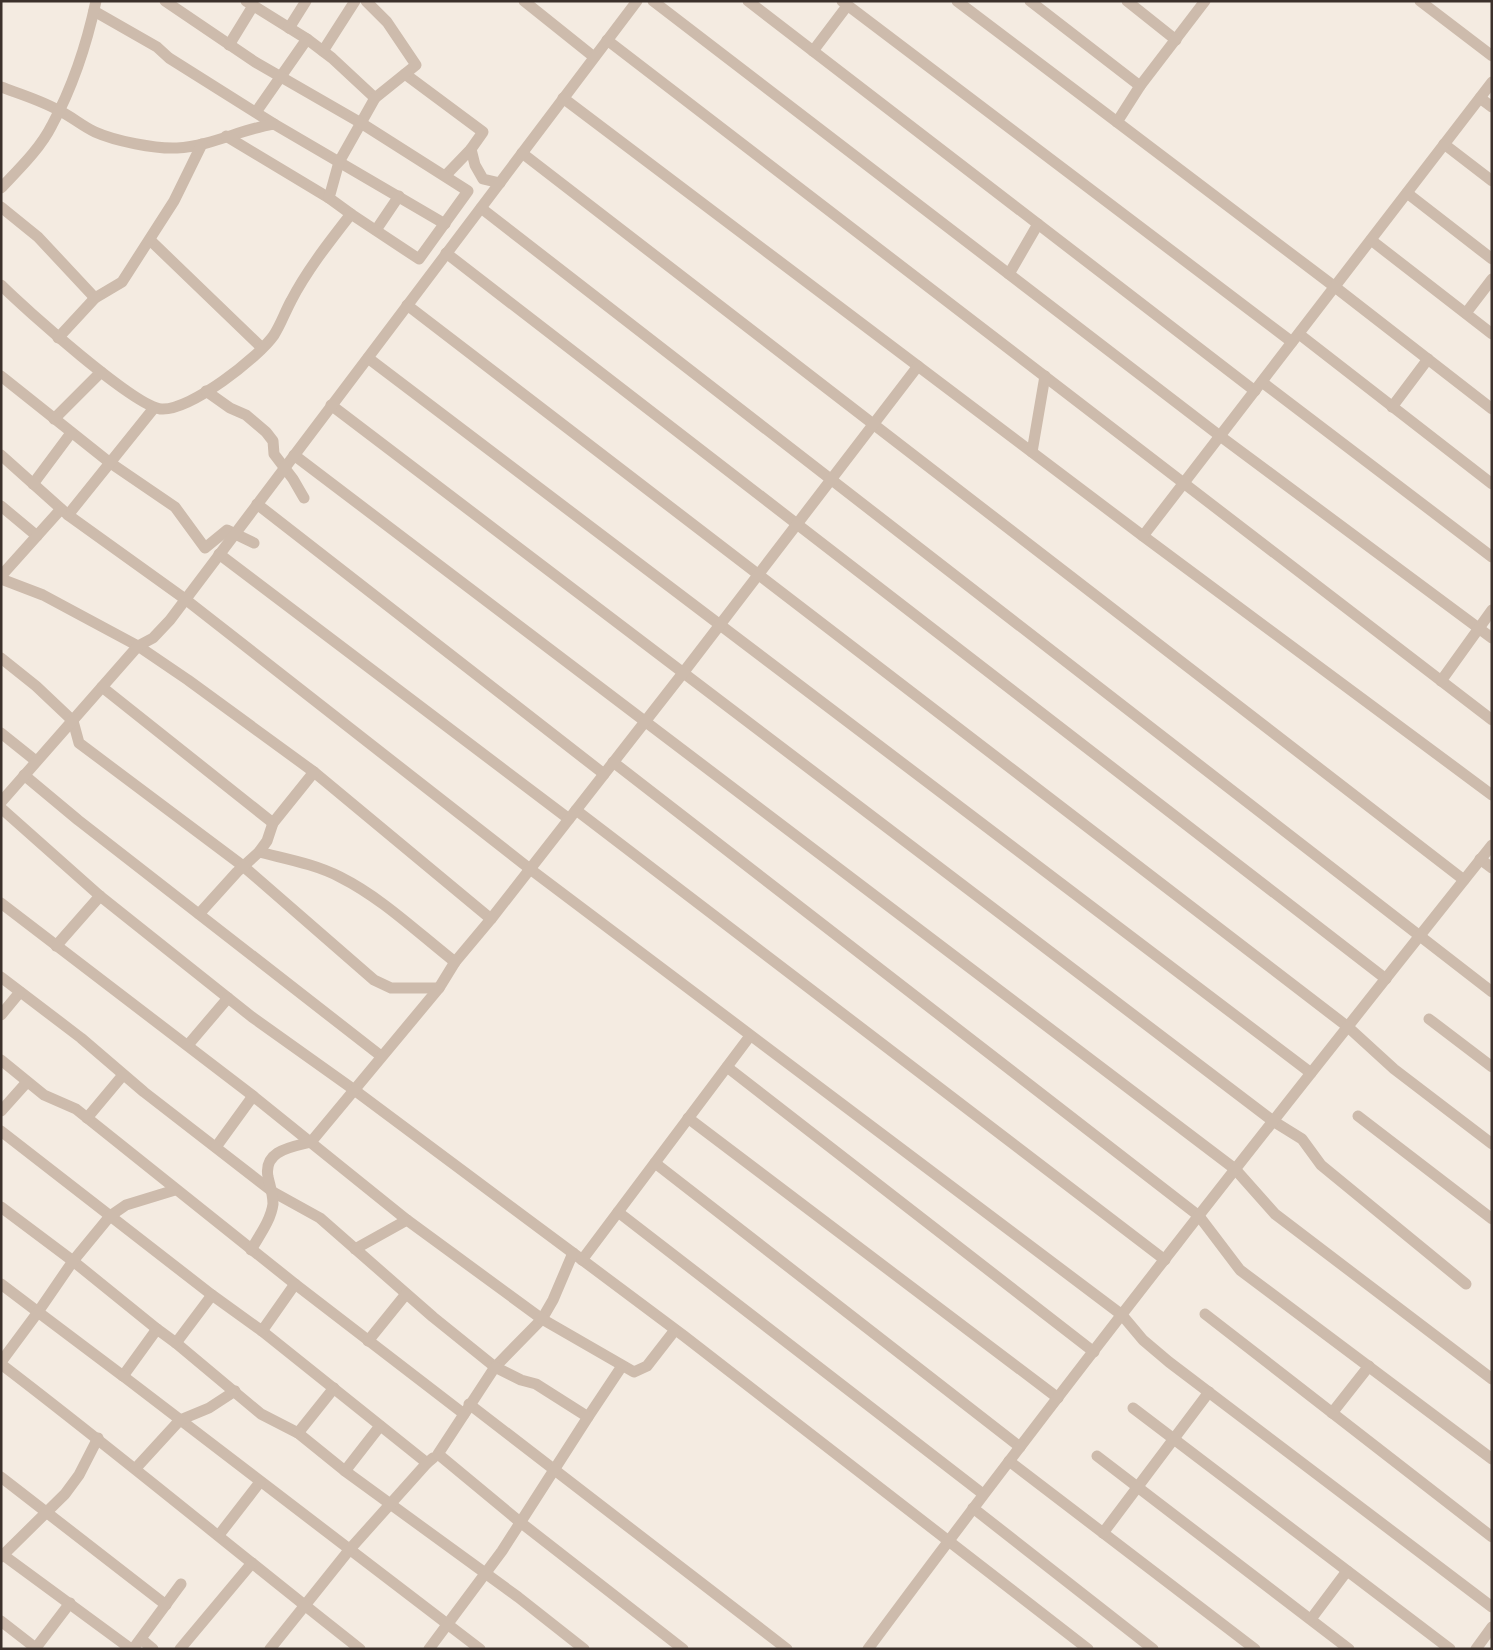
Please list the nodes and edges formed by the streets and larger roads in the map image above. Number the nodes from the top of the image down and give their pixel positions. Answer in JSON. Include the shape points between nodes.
{"nodes":[{"id":1,"x":165,"y":1,"type":"edge"},
{"id":2,"x":269,"y":1,"type":"edge"},
{"id":3,"x":306,"y":1,"type":"edge"},
{"id":4,"x":355,"y":1,"type":"edge"},
{"id":5,"x":366,"y":1,"type":"edge"},
{"id":6,"x":524,"y":1,"type":"edge"},
{"id":7,"x":637,"y":1,"type":"edge"},
{"id":8,"x":653,"y":1,"type":"edge"},
{"id":9,"x":748,"y":1,"type":"edge"},
{"id":10,"x":957,"y":1,"type":"edge"},
{"id":11,"x":1030,"y":1,"type":"edge"},
{"id":12,"x":1127,"y":1,"type":"edge"},
{"id":13,"x":1205,"y":1,"type":"edge"},
{"id":14,"x":1420,"y":1,"type":"edge"},
{"id":15,"x":844,"y":3,"type":"edge"},
{"id":16,"x":250,"y":4,"type":"edge"},
{"id":17,"x":95,"y":6,"type":"edge"},
{"id":18,"x":264,"y":12,"type":"junction"},
{"id":19,"x":289,"y":28,"type":"junction"},
{"id":20,"x":307,"y":39,"type":"junction"},
{"id":21,"x":608,"y":40,"type":"junction"},
{"id":22,"x":1176,"y":40,"type":"junction"},
{"id":23,"x":229,"y":45,"type":"junction"},
{"id":24,"x":323,"y":50,"type":"junction"},
{"id":25,"x":812,"y":51,"type":"junction"},
{"id":26,"x":1492,"y":56,"type":"edge"},
{"id":27,"x":594,"y":58,"type":"junction"},
{"id":28,"x":405,"y":74,"type":"junction"},
{"id":29,"x":282,"y":78,"type":"junction"},
{"id":30,"x":1492,"y":82,"type":"edge"},
{"id":31,"x":1140,"y":86,"type":"junction"},
{"id":32,"x":1,"y":87,"type":"edge"},
{"id":33,"x":376,"y":98,"type":"junction"},
{"id":34,"x":564,"y":98,"type":"junction"},
{"id":35,"x":1480,"y":98,"type":"junction"},
{"id":36,"x":1492,"y":107,"type":"edge"},
{"id":37,"x":59,"y":110,"type":"junction"},
{"id":38,"x":256,"y":112,"type":"junction"},
{"id":39,"x":1116,"y":122,"type":"junction"},
{"id":40,"x":361,"y":123,"type":"junction"},
{"id":41,"x":274,"y":124,"type":"junction"},
{"id":42,"x":226,"y":136,"type":"junction"},
{"id":43,"x":202,"y":144,"type":"junction"},
{"id":44,"x":1444,"y":144,"type":"junction"},
{"id":45,"x":470,"y":149,"type":"junction"},
{"id":46,"x":522,"y":153,"type":"junction"},
{"id":47,"x":339,"y":162,"type":"junction"},
{"id":48,"x":446,"y":175,"type":"junction"},
{"id":49,"x":1492,"y":181,"type":"edge"},
{"id":50,"x":500,"y":182,"type":"junction"},
{"id":51,"x":1,"y":188,"type":"edge"},
{"id":52,"x":1407,"y":193,"type":"junction"},
{"id":53,"x":399,"y":196,"type":"junction"},
{"id":54,"x":329,"y":198,"type":"junction"},
{"id":55,"x":1,"y":207,"type":"edge"},
{"id":56,"x":481,"y":208,"type":"junction"},
{"id":57,"x":351,"y":214,"type":"junction"},
{"id":58,"x":445,"y":224,"type":"junction"},
{"id":59,"x":1038,"y":224,"type":"junction"},
{"id":60,"x":376,"y":230,"type":"junction"},
{"id":61,"x":150,"y":240,"type":"junction"},
{"id":62,"x":1371,"y":240,"type":"junction"},
{"id":63,"x":446,"y":254,"type":"junction"},
{"id":64,"x":1492,"y":259,"type":"edge"},
{"id":65,"x":1009,"y":274,"type":"junction"},
{"id":66,"x":1492,"y":279,"type":"edge"},
{"id":67,"x":1335,"y":287,"type":"junction"},
{"id":68,"x":2,"y":288,"type":"edge"},
{"id":69,"x":95,"y":298,"type":"junction"},
{"id":70,"x":407,"y":305,"type":"junction"},
{"id":71,"x":1466,"y":314,"type":"junction"},
{"id":72,"x":1492,"y":334,"type":"edge"},
{"id":73,"x":58,"y":338,"type":"junction"},
{"id":74,"x":1295,"y":338,"type":"junction"},
{"id":75,"x":261,"y":347,"type":"junction"},
{"id":76,"x":368,"y":358,"type":"junction"},
{"id":77,"x":1428,"y":359,"type":"junction"},
{"id":78,"x":918,"y":366,"type":"junction"},
{"id":79,"x":102,"y":372,"type":"junction"},
{"id":80,"x":1,"y":376,"type":"edge"},
{"id":81,"x":1045,"y":376,"type":"junction"},
{"id":82,"x":1258,"y":386,"type":"junction"},
{"id":83,"x":206,"y":391,"type":"junction"},
{"id":84,"x":331,"y":405,"type":"junction"},
{"id":85,"x":1392,"y":407,"type":"junction"},
{"id":86,"x":154,"y":408,"type":"junction"},
{"id":87,"x":1492,"y":409,"type":"edge"},
{"id":88,"x":54,"y":419,"type":"junction"},
{"id":89,"x":874,"y":424,"type":"junction"},
{"id":90,"x":71,"y":433,"type":"junction"},
{"id":91,"x":1220,"y":436,"type":"junction"},
{"id":92,"x":1032,"y":452,"type":"junction"},
{"id":93,"x":1,"y":455,"type":"edge"},
{"id":94,"x":294,"y":456,"type":"junction"},
{"id":95,"x":109,"y":462,"type":"junction"},
{"id":96,"x":284,"y":468,"type":"junction"},
{"id":97,"x":831,"y":480,"type":"junction"},
{"id":98,"x":1184,"y":483,"type":"junction"},
{"id":99,"x":33,"y":484,"type":"junction"},
{"id":100,"x":1492,"y":484,"type":"edge"},
{"id":101,"x":304,"y":498,"type":"dead end"},
{"id":102,"x":257,"y":504,"type":"junction"},
{"id":103,"x":1,"y":506,"type":"edge"},
{"id":104,"x":65,"y":512,"type":"junction"},
{"id":105,"x":797,"y":524,"type":"junction"},
{"id":106,"x":235,"y":533,"type":"junction"},
{"id":107,"x":37,"y":536,"type":"junction"},
{"id":108,"x":1143,"y":536,"type":"junction"},
{"id":109,"x":254,"y":543,"type":"dead end"},
{"id":110,"x":219,"y":554,"type":"junction"},
{"id":111,"x":1492,"y":557,"type":"edge"},
{"id":112,"x":758,"y":574,"type":"junction"},
{"id":113,"x":1,"y":578,"type":"edge"},
{"id":114,"x":185,"y":599,"type":"junction"},
{"id":115,"x":1492,"y":610,"type":"edge"},
{"id":116,"x":720,"y":625,"type":"junction"},
{"id":117,"x":1478,"y":628,"type":"junction"},
{"id":118,"x":1492,"y":638,"type":"edge"},
{"id":119,"x":138,"y":646,"type":"junction"},
{"id":120,"x":1,"y":658,"type":"edge"},
{"id":121,"x":683,"y":673,"type":"junction"},
{"id":122,"x":1441,"y":681,"type":"junction"},
{"id":123,"x":102,"y":687,"type":"junction"},
{"id":124,"x":1492,"y":720,"type":"edge"},
{"id":125,"x":73,"y":721,"type":"junction"},
{"id":126,"x":645,"y":722,"type":"junction"},
{"id":127,"x":1,"y":733,"type":"edge"},
{"id":128,"x":36,"y":761,"type":"junction"},
{"id":129,"x":613,"y":762,"type":"junction"},
{"id":130,"x":314,"y":772,"type":"junction"},
{"id":131,"x":604,"y":774,"type":"junction"},
{"id":132,"x":24,"y":775,"type":"junction"},
{"id":133,"x":1492,"y":795,"type":"edge"},
{"id":134,"x":1,"y":802,"type":"edge"},
{"id":135,"x":1,"y":808,"type":"edge"},
{"id":136,"x":573,"y":814,"type":"junction"},
{"id":137,"x":273,"y":822,"type":"junction"},
{"id":138,"x":1492,"y":844,"type":"edge"},
{"id":139,"x":259,"y":852,"type":"junction"},
{"id":140,"x":1480,"y":859,"type":"junction"},
{"id":141,"x":243,"y":866,"type":"junction"},
{"id":142,"x":1492,"y":868,"type":"edge"},
{"id":143,"x":530,"y":869,"type":"junction"},
{"id":144,"x":1464,"y":880,"type":"junction"},
{"id":145,"x":100,"y":896,"type":"junction"},
{"id":146,"x":1,"y":903,"type":"edge"},
{"id":147,"x":199,"y":914,"type":"junction"},
{"id":148,"x":491,"y":919,"type":"junction"},
{"id":149,"x":1419,"y":937,"type":"junction"},
{"id":150,"x":56,"y":946,"type":"junction"},
{"id":151,"x":455,"y":962,"type":"junction"},
{"id":152,"x":1,"y":977,"type":"edge"},
{"id":153,"x":1386,"y":979,"type":"junction"},
{"id":154,"x":438,"y":988,"type":"junction"},
{"id":155,"x":20,"y":992,"type":"junction"},
{"id":156,"x":1492,"y":992,"type":"edge"},
{"id":157,"x":228,"y":998,"type":"junction"},
{"id":158,"x":1,"y":1015,"type":"edge"},
{"id":159,"x":1428,"y":1019,"type":"dead end"},
{"id":160,"x":1348,"y":1027,"type":"junction"},
{"id":161,"x":750,"y":1036,"type":"junction"},
{"id":162,"x":188,"y":1045,"type":"junction"},
{"id":163,"x":381,"y":1056,"type":"junction"},
{"id":164,"x":1,"y":1060,"type":"edge"},
{"id":165,"x":727,"y":1067,"type":"junction"},
{"id":166,"x":1492,"y":1068,"type":"edge"},
{"id":167,"x":1311,"y":1073,"type":"junction"},
{"id":168,"x":123,"y":1075,"type":"junction"},
{"id":169,"x":27,"y":1082,"type":"junction"},
{"id":170,"x":353,"y":1089,"type":"junction"},
{"id":171,"x":254,"y":1096,"type":"junction"},
{"id":172,"x":1,"y":1111,"type":"edge"},
{"id":173,"x":1358,"y":1116,"type":"dead end"},
{"id":174,"x":87,"y":1118,"type":"junction"},
{"id":175,"x":688,"y":1118,"type":"junction"},
{"id":176,"x":1273,"y":1121,"type":"junction"},
{"id":177,"x":1,"y":1131,"type":"edge"},
{"id":178,"x":311,"y":1142,"type":"junction"},
{"id":179,"x":1492,"y":1144,"type":"edge"},
{"id":180,"x":216,"y":1147,"type":"junction"},
{"id":181,"x":655,"y":1163,"type":"junction"},
{"id":182,"x":1235,"y":1169,"type":"junction"},
{"id":183,"x":175,"y":1190,"type":"junction"},
{"id":184,"x":273,"y":1192,"type":"junction"},
{"id":185,"x":1,"y":1208,"type":"edge"},
{"id":186,"x":618,"y":1212,"type":"junction"},
{"id":187,"x":110,"y":1216,"type":"junction"},
{"id":188,"x":1199,"y":1216,"type":"junction"},
{"id":189,"x":1492,"y":1219,"type":"edge"},
{"id":190,"x":407,"y":1220,"type":"junction"},
{"id":191,"x":355,"y":1249,"type":"junction"},
{"id":192,"x":251,"y":1250,"type":"junction"},
{"id":193,"x":578,"y":1256,"type":"junction"},
{"id":194,"x":1165,"y":1260,"type":"junction"},
{"id":195,"x":73,"y":1261,"type":"junction"},
{"id":196,"x":1,"y":1284,"type":"edge"},
{"id":197,"x":295,"y":1284,"type":"junction"},
{"id":198,"x":1466,"y":1284,"type":"dead end"},
{"id":199,"x":406,"y":1294,"type":"junction"},
{"id":200,"x":212,"y":1295,"type":"junction"},
{"id":201,"x":38,"y":1312,"type":"junction"},
{"id":202,"x":1205,"y":1314,"type":"dead end"},
{"id":203,"x":1122,"y":1316,"type":"junction"},
{"id":204,"x":542,"y":1320,"type":"junction"},
{"id":205,"x":157,"y":1329,"type":"junction"},
{"id":206,"x":675,"y":1330,"type":"junction"},
{"id":207,"x":262,"y":1331,"type":"junction"},
{"id":208,"x":368,"y":1341,"type":"junction"},
{"id":209,"x":176,"y":1342,"type":"junction"},
{"id":210,"x":1094,"y":1352,"type":"junction"},
{"id":211,"x":1,"y":1363,"type":"edge"},
{"id":212,"x":622,"y":1366,"type":"junction"},
{"id":213,"x":1369,"y":1366,"type":"junction"},
{"id":214,"x":495,"y":1367,"type":"junction"},
{"id":215,"x":123,"y":1376,"type":"junction"},
{"id":216,"x":1492,"y":1379,"type":"edge"},
{"id":217,"x":334,"y":1388,"type":"junction"},
{"id":218,"x":235,"y":1391,"type":"junction"},
{"id":219,"x":1209,"y":1392,"type":"junction"},
{"id":220,"x":1058,"y":1398,"type":"junction"},
{"id":221,"x":1133,"y":1408,"type":"dead end"},
{"id":222,"x":466,"y":1409,"type":"junction"},
{"id":223,"x":1332,"y":1412,"type":"junction"},
{"id":224,"x":588,"y":1417,"type":"junction"},
{"id":225,"x":180,"y":1420,"type":"junction"},
{"id":226,"x":380,"y":1426,"type":"junction"},
{"id":227,"x":298,"y":1433,"type":"junction"},
{"id":228,"x":98,"y":1438,"type":"junction"},
{"id":229,"x":1173,"y":1439,"type":"junction"},
{"id":230,"x":1020,"y":1447,"type":"junction"},
{"id":231,"x":438,"y":1454,"type":"junction"},
{"id":232,"x":1097,"y":1456,"type":"dead end"},
{"id":233,"x":1492,"y":1458,"type":"edge"},
{"id":234,"x":1009,"y":1461,"type":"junction"},
{"id":235,"x":427,"y":1463,"type":"junction"},
{"id":236,"x":136,"y":1468,"type":"junction"},
{"id":237,"x":554,"y":1469,"type":"junction"},
{"id":238,"x":345,"y":1471,"type":"junction"},
{"id":239,"x":1,"y":1477,"type":"edge"},
{"id":240,"x":260,"y":1482,"type":"junction"},
{"id":241,"x":1137,"y":1487,"type":"junction"},
{"id":242,"x":983,"y":1494,"type":"junction"},
{"id":243,"x":389,"y":1504,"type":"junction"},
{"id":244,"x":972,"y":1508,"type":"junction"},
{"id":245,"x":45,"y":1513,"type":"junction"},
{"id":246,"x":520,"y":1522,"type":"junction"},
{"id":247,"x":1103,"y":1532,"type":"junction"},
{"id":248,"x":219,"y":1535,"type":"junction"},
{"id":249,"x":1492,"y":1538,"type":"edge"},
{"id":250,"x":948,"y":1542,"type":"junction"},
{"id":251,"x":350,"y":1549,"type":"junction"},
{"id":252,"x":2,"y":1556,"type":"edge"},
{"id":253,"x":252,"y":1563,"type":"junction"},
{"id":254,"x":1347,"y":1571,"type":"junction"},
{"id":255,"x":486,"y":1574,"type":"junction"},
{"id":256,"x":181,"y":1584,"type":"dead end"},
{"id":257,"x":70,"y":1603,"type":"junction"},
{"id":258,"x":166,"y":1605,"type":"junction"},
{"id":259,"x":306,"y":1606,"type":"junction"},
{"id":260,"x":1492,"y":1607,"type":"edge"},
{"id":261,"x":1311,"y":1619,"type":"junction"},
{"id":262,"x":1,"y":1621,"type":"edge"},
{"id":263,"x":448,"y":1625,"type":"junction"},
{"id":264,"x":1492,"y":1627,"type":"edge"},
{"id":265,"x":141,"y":1639,"type":"junction"},
{"id":266,"x":36,"y":1648,"type":"edge"},
{"id":267,"x":132,"y":1649,"type":"edge"},
{"id":268,"x":153,"y":1649,"type":"edge"},
{"id":269,"x":180,"y":1649,"type":"edge"},
{"id":270,"x":270,"y":1649,"type":"edge"},
{"id":271,"x":360,"y":1649,"type":"edge"},
{"id":272,"x":429,"y":1649,"type":"edge"},
{"id":273,"x":480,"y":1649,"type":"edge"},
{"id":274,"x":584,"y":1649,"type":"edge"},
{"id":275,"x":683,"y":1649,"type":"edge"},
{"id":276,"x":787,"y":1649,"type":"edge"},
{"id":277,"x":868,"y":1649,"type":"edge"},
{"id":278,"x":1088,"y":1649,"type":"edge"},
{"id":279,"x":1153,"y":1649,"type":"edge"},
{"id":280,"x":1255,"y":1649,"type":"edge"},
{"id":281,"x":1349,"y":1649,"type":"edge"},
{"id":282,"x":1450,"y":1649,"type":"edge"},
{"id":283,"x":1476,"y":1649,"type":"edge"}],
"edges":[{"from":1,"to":23,"type":"street"},
{"from":2,"to":18,"type":"street"},
{"from":3,"to":19,"type":"street"},
{"from":4,"to":24,"type":"street"},
{"from":5,"to":28,"type":"street","via":[[387,22],[416,65]]},
{"from":6,"to":27,"type":"street"},
{"from":7,"to":21,"type":"street"},
{"from":8,"to":65,"type":"street"},
{"from":9,"to":25,"type":"street"},
{"from":10,"to":39,"type":"street"},
{"from":11,"to":31,"type":"street"},
{"from":12,"to":22,"type":"street"},
{"from":13,"to":22,"type":"street"},
{"from":14,"to":26,"type":"street"},
{"from":15,"to":25,"type":"street"},
{"from":15,"to":74,"type":"street"},
{"from":16,"to":18,"type":"street"},
{"from":16,"to":23,"type":"street"},
{"from":17,"to":37,"type":"street","via":[[72,81]]},
{"from":17,"to":38,"type":"street","via":[[169,58]]},
{"from":18,"to":19,"type":"street"},
{"from":19,"to":20,"type":"street"},
{"from":20,"to":24,"type":"street"},
{"from":20,"to":29,"type":"street"},
{"from":21,"to":27,"type":"street"},
{"from":21,"to":81,"type":"street"},
{"from":22,"to":31,"type":"street"},
{"from":23,"to":29,"type":"street"},
{"from":24,"to":33,"type":"street"},
{"from":25,"to":59,"type":"street"},
{"from":27,"to":34,"type":"street"},
{"from":28,"to":33,"type":"street"},
{"from":28,"to":45,"type":"street","via":[[483,132]]},
{"from":29,"to":38,"type":"street"},
{"from":29,"to":40,"type":"street"},
{"from":30,"to":35,"type":"street"},
{"from":31,"to":39,"type":"street"},
{"from":32,"to":37,"type":"street"},
{"from":33,"to":40,"type":"street"},
{"from":34,"to":46,"type":"street"},
{"from":34,"to":78,"type":"street"},
{"from":35,"to":36,"type":"street"},
{"from":35,"to":44,"type":"street"},
{"from":37,"to":43,"type":"street","via":[[94,132],[112,138],[176,148]]},
{"from":37,"to":51,"type":"street","via":[[38,146]]},
{"from":38,"to":41,"type":"street"},
{"from":39,"to":67,"type":"street"},
{"from":40,"to":47,"type":"street"},
{"from":40,"to":48,"type":"street"},
{"from":41,"to":42,"type":"street"},
{"from":41,"to":47,"type":"street"},
{"from":42,"to":43,"type":"street"},
{"from":42,"to":54,"type":"street"},
{"from":43,"to":61,"type":"street","via":[[174,201]]},
{"from":44,"to":49,"type":"street"},
{"from":44,"to":52,"type":"street"},
{"from":45,"to":48,"type":"street"},
{"from":45,"to":50,"type":"street","via":[[483,179]]},
{"from":46,"to":50,"type":"street"},
{"from":46,"to":89,"type":"street"},
{"from":47,"to":53,"type":"street"},
{"from":47,"to":54,"type":"street"},
{"from":48,"to":58,"type":"street","via":[[468,191]]},
{"from":50,"to":56,"type":"street"},
{"from":52,"to":62,"type":"street"},
{"from":52,"to":64,"type":"street"},
{"from":53,"to":58,"type":"street"},
{"from":53,"to":60,"type":"street"},
{"from":54,"to":57,"type":"street"},
{"from":55,"to":69,"type":"street","via":[[38,238]]},
{"from":56,"to":63,"type":"street"},
{"from":56,"to":97,"type":"street"},
{"from":57,"to":60,"type":"street"},
{"from":57,"to":75,"type":"street","via":[[312,267],[276,332]]},
{"from":58,"to":60,"type":"street","via":[[419,259]]},
{"from":59,"to":65,"type":"street"},
{"from":59,"to":82,"type":"street"},
{"from":61,"to":69,"type":"street","via":[[122,282]]},
{"from":61,"to":75,"type":"street"},
{"from":62,"to":67,"type":"street"},
{"from":62,"to":71,"type":"street"},
{"from":63,"to":70,"type":"street"},
{"from":63,"to":105,"type":"street"},
{"from":65,"to":91,"type":"street"},
{"from":66,"to":71,"type":"street"},
{"from":67,"to":74,"type":"street"},
{"from":67,"to":77,"type":"street"},
{"from":68,"to":73,"type":"street"},
{"from":69,"to":73,"type":"street"},
{"from":70,"to":76,"type":"street"},
{"from":70,"to":112,"type":"street"},
{"from":71,"to":72,"type":"street"},
{"from":73,"to":79,"type":"street"},
{"from":74,"to":82,"type":"street"},
{"from":74,"to":85,"type":"street"},
{"from":75,"to":83,"type":"street","via":[[234,373]]},
{"from":76,"to":84,"type":"street"},
{"from":76,"to":116,"type":"street"},
{"from":77,"to":85,"type":"street"},
{"from":77,"to":87,"type":"street"},
{"from":78,"to":89,"type":"street"},
{"from":78,"to":92,"type":"street"},
{"from":79,"to":86,"type":"street"},
{"from":79,"to":88,"type":"street"},
{"from":80,"to":88,"type":"street"},
{"from":81,"to":92,"type":"street"},
{"from":81,"to":98,"type":"street"},
{"from":82,"to":91,"type":"street"},
{"from":82,"to":111,"type":"street"},
{"from":83,"to":86,"type":"street","via":[[173,408]]},
{"from":83,"to":96,"type":"street","via":[[246,415],[266,432],[273,441],[274,454]]},
{"from":84,"to":94,"type":"street"},
{"from":84,"to":121,"type":"street"},
{"from":85,"to":100,"type":"street"},
{"from":86,"to":95,"type":"street"},
{"from":88,"to":90,"type":"street"},
{"from":89,"to":97,"type":"street"},
{"from":89,"to":144,"type":"street"},
{"from":90,"to":95,"type":"street"},
{"from":90,"to":99,"type":"street"},
{"from":91,"to":98,"type":"street"},
{"from":91,"to":117,"type":"street"},
{"from":92,"to":108,"type":"street"},
{"from":93,"to":99,"type":"street"},
{"from":94,"to":96,"type":"street"},
{"from":94,"to":126,"type":"street"},
{"from":95,"to":104,"type":"street"},
{"from":95,"to":106,"type":"street","via":[[175,507],[205,548],[227,530]]},
{"from":96,"to":101,"type":"street"},
{"from":96,"to":102,"type":"street"},
{"from":97,"to":105,"type":"street"},
{"from":97,"to":149,"type":"street"},
{"from":98,"to":108,"type":"street"},
{"from":98,"to":122,"type":"street"},
{"from":99,"to":104,"type":"street"},
{"from":102,"to":106,"type":"street"},
{"from":102,"to":131,"type":"street"},
{"from":103,"to":107,"type":"street"},
{"from":104,"to":107,"type":"street"},
{"from":104,"to":114,"type":"street"},
{"from":105,"to":112,"type":"street"},
{"from":105,"to":153,"type":"street"},
{"from":106,"to":109,"type":"street"},
{"from":106,"to":110,"type":"street"},
{"from":107,"to":113,"type":"street"},
{"from":108,"to":133,"type":"street"},
{"from":110,"to":114,"type":"street"},
{"from":110,"to":136,"type":"street"},
{"from":112,"to":116,"type":"street"},
{"from":112,"to":160,"type":"street"},
{"from":113,"to":119,"type":"street","via":[[43,594]]},
{"from":114,"to":119,"type":"street","via":[[160,632]]},
{"from":114,"to":143,"type":"street"},
{"from":115,"to":117,"type":"street"},
{"from":116,"to":121,"type":"street"},
{"from":116,"to":167,"type":"street"},
{"from":117,"to":118,"type":"street"},
{"from":117,"to":122,"type":"street"},
{"from":119,"to":123,"type":"street"},
{"from":119,"to":130,"type":"street"},
{"from":120,"to":125,"type":"street"},
{"from":121,"to":126,"type":"street"},
{"from":121,"to":176,"type":"street"},
{"from":122,"to":124,"type":"street"},
{"from":123,"to":125,"type":"street"},
{"from":123,"to":137,"type":"street"},
{"from":125,"to":128,"type":"street"},
{"from":125,"to":141,"type":"street","via":[[79,743]]},
{"from":126,"to":129,"type":"street"},
{"from":126,"to":182,"type":"street"},
{"from":127,"to":128,"type":"street"},
{"from":128,"to":132,"type":"street"},
{"from":129,"to":131,"type":"street"},
{"from":129,"to":188,"type":"street"},
{"from":130,"to":137,"type":"street"},
{"from":130,"to":148,"type":"street"},
{"from":131,"to":136,"type":"street"},
{"from":132,"to":134,"type":"street"},
{"from":132,"to":147,"type":"street"},
{"from":135,"to":145,"type":"street"},
{"from":136,"to":143,"type":"street"},
{"from":136,"to":194,"type":"street"},
{"from":137,"to":139,"type":"street","via":[[267,841]]},
{"from":138,"to":140,"type":"street"},
{"from":139,"to":141,"type":"street"},
{"from":139,"to":151,"type":"street","via":[[341,877]]},
{"from":140,"to":142,"type":"street"},
{"from":140,"to":144,"type":"street"},
{"from":141,"to":147,"type":"street"},
{"from":141,"to":154,"type":"street","via":[[374,980],[391,988]]},
{"from":143,"to":148,"type":"street"},
{"from":143,"to":161,"type":"street"},
{"from":144,"to":149,"type":"street"},
{"from":145,"to":150,"type":"street"},
{"from":145,"to":157,"type":"street"},
{"from":146,"to":150,"type":"street"},
{"from":147,"to":163,"type":"street"},
{"from":148,"to":151,"type":"street"},
{"from":149,"to":153,"type":"street"},
{"from":149,"to":156,"type":"street"},
{"from":150,"to":162,"type":"street"},
{"from":151,"to":154,"type":"street"},
{"from":152,"to":155,"type":"street"},
{"from":153,"to":160,"type":"street"},
{"from":154,"to":163,"type":"street"},
{"from":155,"to":158,"type":"street"},
{"from":155,"to":168,"type":"street"},
{"from":157,"to":162,"type":"street"},
{"from":157,"to":170,"type":"street"},
{"from":159,"to":166,"type":"street"},
{"from":160,"to":167,"type":"street"},
{"from":160,"to":179,"type":"street","via":[[1394,1069]]},
{"from":161,"to":165,"type":"street"},
{"from":161,"to":203,"type":"street"},
{"from":162,"to":171,"type":"street"},
{"from":163,"to":170,"type":"street"},
{"from":164,"to":169,"type":"street"},
{"from":165,"to":175,"type":"street"},
{"from":165,"to":210,"type":"street"},
{"from":167,"to":176,"type":"street"},
{"from":168,"to":174,"type":"street"},
{"from":168,"to":180,"type":"street"},
{"from":169,"to":172,"type":"street"},
{"from":169,"to":174,"type":"street"},
{"from":170,"to":178,"type":"street"},
{"from":170,"to":193,"type":"street"},
{"from":171,"to":178,"type":"street"},
{"from":171,"to":180,"type":"street"},
{"from":173,"to":189,"type":"street"},
{"from":174,"to":183,"type":"street"},
{"from":175,"to":181,"type":"street"},
{"from":175,"to":220,"type":"street"},
{"from":176,"to":182,"type":"street"},
{"from":176,"to":198,"type":"street","via":[[1302,1140],[1321,1164]]},
{"from":177,"to":187,"type":"street"},
{"from":178,"to":184,"type":"street","via":[[278,1150],[267,1170]]},
{"from":178,"to":190,"type":"street"},
{"from":180,"to":184,"type":"street"},
{"from":181,"to":186,"type":"street"},
{"from":181,"to":230,"type":"street"},
{"from":182,"to":188,"type":"street"},
{"from":182,"to":216,"type":"street","via":[[1275,1214]]},
{"from":183,"to":187,"type":"street","via":[[126,1205]]},
{"from":183,"to":192,"type":"street"},
{"from":184,"to":191,"type":"street","via":[[311,1212]]},
{"from":184,"to":192,"type":"street","via":[[271,1212]]},
{"from":185,"to":195,"type":"street"},
{"from":186,"to":193,"type":"street"},
{"from":186,"to":242,"type":"street"},
{"from":187,"to":195,"type":"street"},
{"from":187,"to":200,"type":"street"},
{"from":188,"to":194,"type":"street"},
{"from":188,"to":213,"type":"street","via":[[1240,1270]]},
{"from":190,"to":191,"type":"street"},
{"from":190,"to":204,"type":"street"},
{"from":191,"to":199,"type":"street"},
{"from":192,"to":197,"type":"street"},
{"from":193,"to":204,"type":"street"},
{"from":193,"to":206,"type":"street"},
{"from":194,"to":203,"type":"street"},
{"from":195,"to":201,"type":"street"},
{"from":195,"to":205,"type":"street"},
{"from":196,"to":201,"type":"street"},
{"from":197,"to":207,"type":"street"},
{"from":197,"to":208,"type":"street"},
{"from":199,"to":208,"type":"street"},
{"from":199,"to":214,"type":"street"},
{"from":200,"to":207,"type":"street"},
{"from":200,"to":209,"type":"street"},
{"from":201,"to":211,"type":"street"},
{"from":201,"to":215,"type":"street"},
{"from":202,"to":223,"type":"street"},
{"from":203,"to":210,"type":"street"},
{"from":203,"to":219,"type":"street","via":[[1144,1340]]},
{"from":204,"to":212,"type":"street"},
{"from":204,"to":214,"type":"street"},
{"from":205,"to":209,"type":"street"},
{"from":205,"to":215,"type":"street"},
{"from":206,"to":212,"type":"street","via":[[640,1371],[634,1372]]},
{"from":206,"to":250,"type":"street"},
{"from":207,"to":217,"type":"street"},
{"from":208,"to":222,"type":"street"},
{"from":209,"to":218,"type":"street"},
{"from":210,"to":220,"type":"street"},
{"from":211,"to":228,"type":"street"},
{"from":212,"to":224,"type":"street"},
{"from":213,"to":223,"type":"street"},
{"from":213,"to":233,"type":"street"},
{"from":214,"to":222,"type":"street"},
{"from":214,"to":224,"type":"street","via":[[536,1384]]},
{"from":215,"to":225,"type":"street"},
{"from":217,"to":226,"type":"street"},
{"from":217,"to":227,"type":"street"},
{"from":218,"to":225,"type":"street","via":[[209,1408]]},
{"from":218,"to":227,"type":"street","via":[[262,1414]]},
{"from":219,"to":229,"type":"street"},
{"from":219,"to":260,"type":"street"},
{"from":220,"to":230,"type":"street"},
{"from":221,"to":229,"type":"street"},
{"from":222,"to":231,"type":"street","via":[[456,1430]]},
{"from":222,"to":237,"type":"street"},
{"from":223,"to":249,"type":"street"},
{"from":224,"to":237,"type":"street"},
{"from":225,"to":236,"type":"street"},
{"from":225,"to":240,"type":"street"},
{"from":226,"to":235,"type":"street"},
{"from":226,"to":238,"type":"street"},
{"from":227,"to":238,"type":"street"},
{"from":228,"to":236,"type":"street"},
{"from":228,"to":245,"type":"street","via":[[79,1475]]},
{"from":229,"to":241,"type":"street"},
{"from":229,"to":254,"type":"street"},
{"from":230,"to":234,"type":"street"},
{"from":231,"to":235,"type":"street"},
{"from":231,"to":246,"type":"street"},
{"from":232,"to":241,"type":"street"},
{"from":234,"to":242,"type":"street"},
{"from":234,"to":247,"type":"street"},
{"from":235,"to":243,"type":"street"},
{"from":236,"to":248,"type":"street"},
{"from":237,"to":246,"type":"street"},
{"from":237,"to":276,"type":"street"},
{"from":238,"to":243,"type":"street"},
{"from":239,"to":245,"type":"street"},
{"from":240,"to":248,"type":"street"},
{"from":240,"to":251,"type":"street"},
{"from":241,"to":247,"type":"street"},
{"from":241,"to":261,"type":"street"},
{"from":242,"to":244,"type":"street"},
{"from":243,"to":251,"type":"street"},
{"from":243,"to":255,"type":"street"},
{"from":244,"to":250,"type":"street"},
{"from":244,"to":279,"type":"street"},
{"from":245,"to":252,"type":"street"},
{"from":245,"to":258,"type":"street"},
{"from":246,"to":255,"type":"street"},
{"from":246,"to":275,"type":"street"},
{"from":247,"to":280,"type":"street"},
{"from":248,"to":253,"type":"street"},
{"from":250,"to":277,"type":"street"},
{"from":250,"to":278,"type":"street"},
{"from":251,"to":259,"type":"street"},
{"from":251,"to":263,"type":"street"},
{"from":252,"to":257,"type":"street"},
{"from":253,"to":259,"type":"street"},
{"from":253,"to":269,"type":"street"},
{"from":254,"to":261,"type":"street"},
{"from":254,"to":282,"type":"street"},
{"from":255,"to":263,"type":"street"},
{"from":255,"to":274,"type":"street"},
{"from":256,"to":258,"type":"street"},
{"from":257,"to":266,"type":"street"},
{"from":257,"to":267,"type":"street"},
{"from":258,"to":265,"type":"street"},
{"from":259,"to":270,"type":"street"},
{"from":259,"to":271,"type":"street"},
{"from":261,"to":281,"type":"street"},
{"from":262,"to":266,"type":"street"},
{"from":263,"to":272,"type":"street"},
{"from":263,"to":273,"type":"street"},
{"from":264,"to":283,"type":"street"},
{"from":265,"to":267,"type":"street"},
{"from":265,"to":268,"type":"street"}]}
